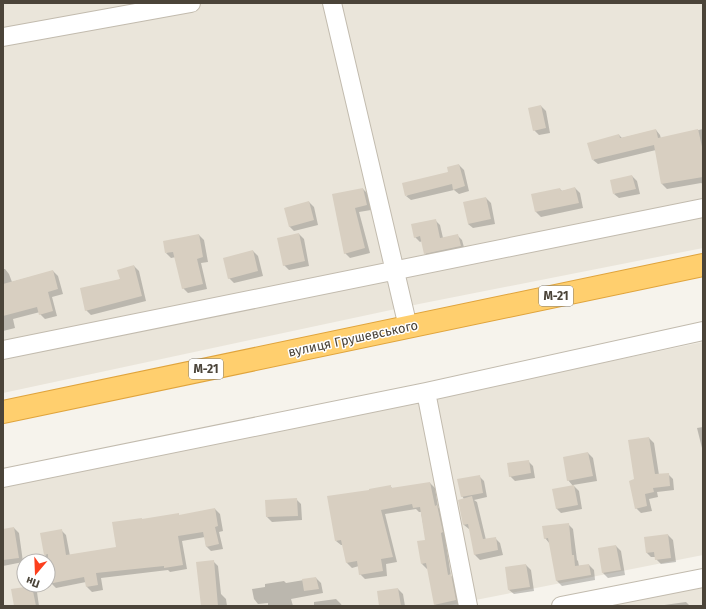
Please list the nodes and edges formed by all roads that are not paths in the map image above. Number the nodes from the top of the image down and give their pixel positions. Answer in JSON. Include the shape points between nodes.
{"nodes":[{"id":1,"x":191,"y":3,"type":"edge"},
{"id":2,"x":332,"y":3,"type":"edge"},
{"id":3,"x":3,"y":37,"type":"edge"},
{"id":4,"x":703,"y":208,"type":"edge"},
{"id":5,"x":703,"y":266,"type":"edge"},
{"id":6,"x":395,"y":270,"type":"junction"},
{"id":7,"x":408,"y":327,"type":"junction"},
{"id":8,"x":703,"y":331,"type":"edge"},
{"id":9,"x":3,"y":350,"type":"edge"},
{"id":10,"x":426,"y":392,"type":"junction"},
{"id":11,"x":3,"y":412,"type":"edge"},
{"id":12,"x":3,"y":478,"type":"edge"},
{"id":13,"x":703,"y":578,"type":"edge"},
{"id":14,"x":468,"y":606,"type":"edge"},
{"id":15,"x":561,"y":606,"type":"edge"}],
"edges":[{"from":1,"to":3,"type":"street"},
{"from":2,"to":6,"type":"street"},
{"from":4,"to":6,"type":"street"},
{"from":5,"to":7,"type":"highway","name":"вулиця Грушевського","number":"М-21"},
{"from":6,"to":7,"type":"street"},
{"from":6,"to":9,"type":"street"},
{"from":7,"to":11,"type":"highway","name":"вулиця Грушевського","number":"М-21"},
{"from":8,"to":10,"type":"street"},
{"from":10,"to":12,"type":"street"},
{"from":10,"to":14,"type":"street"},
{"from":13,"to":15,"type":"street"}]}
